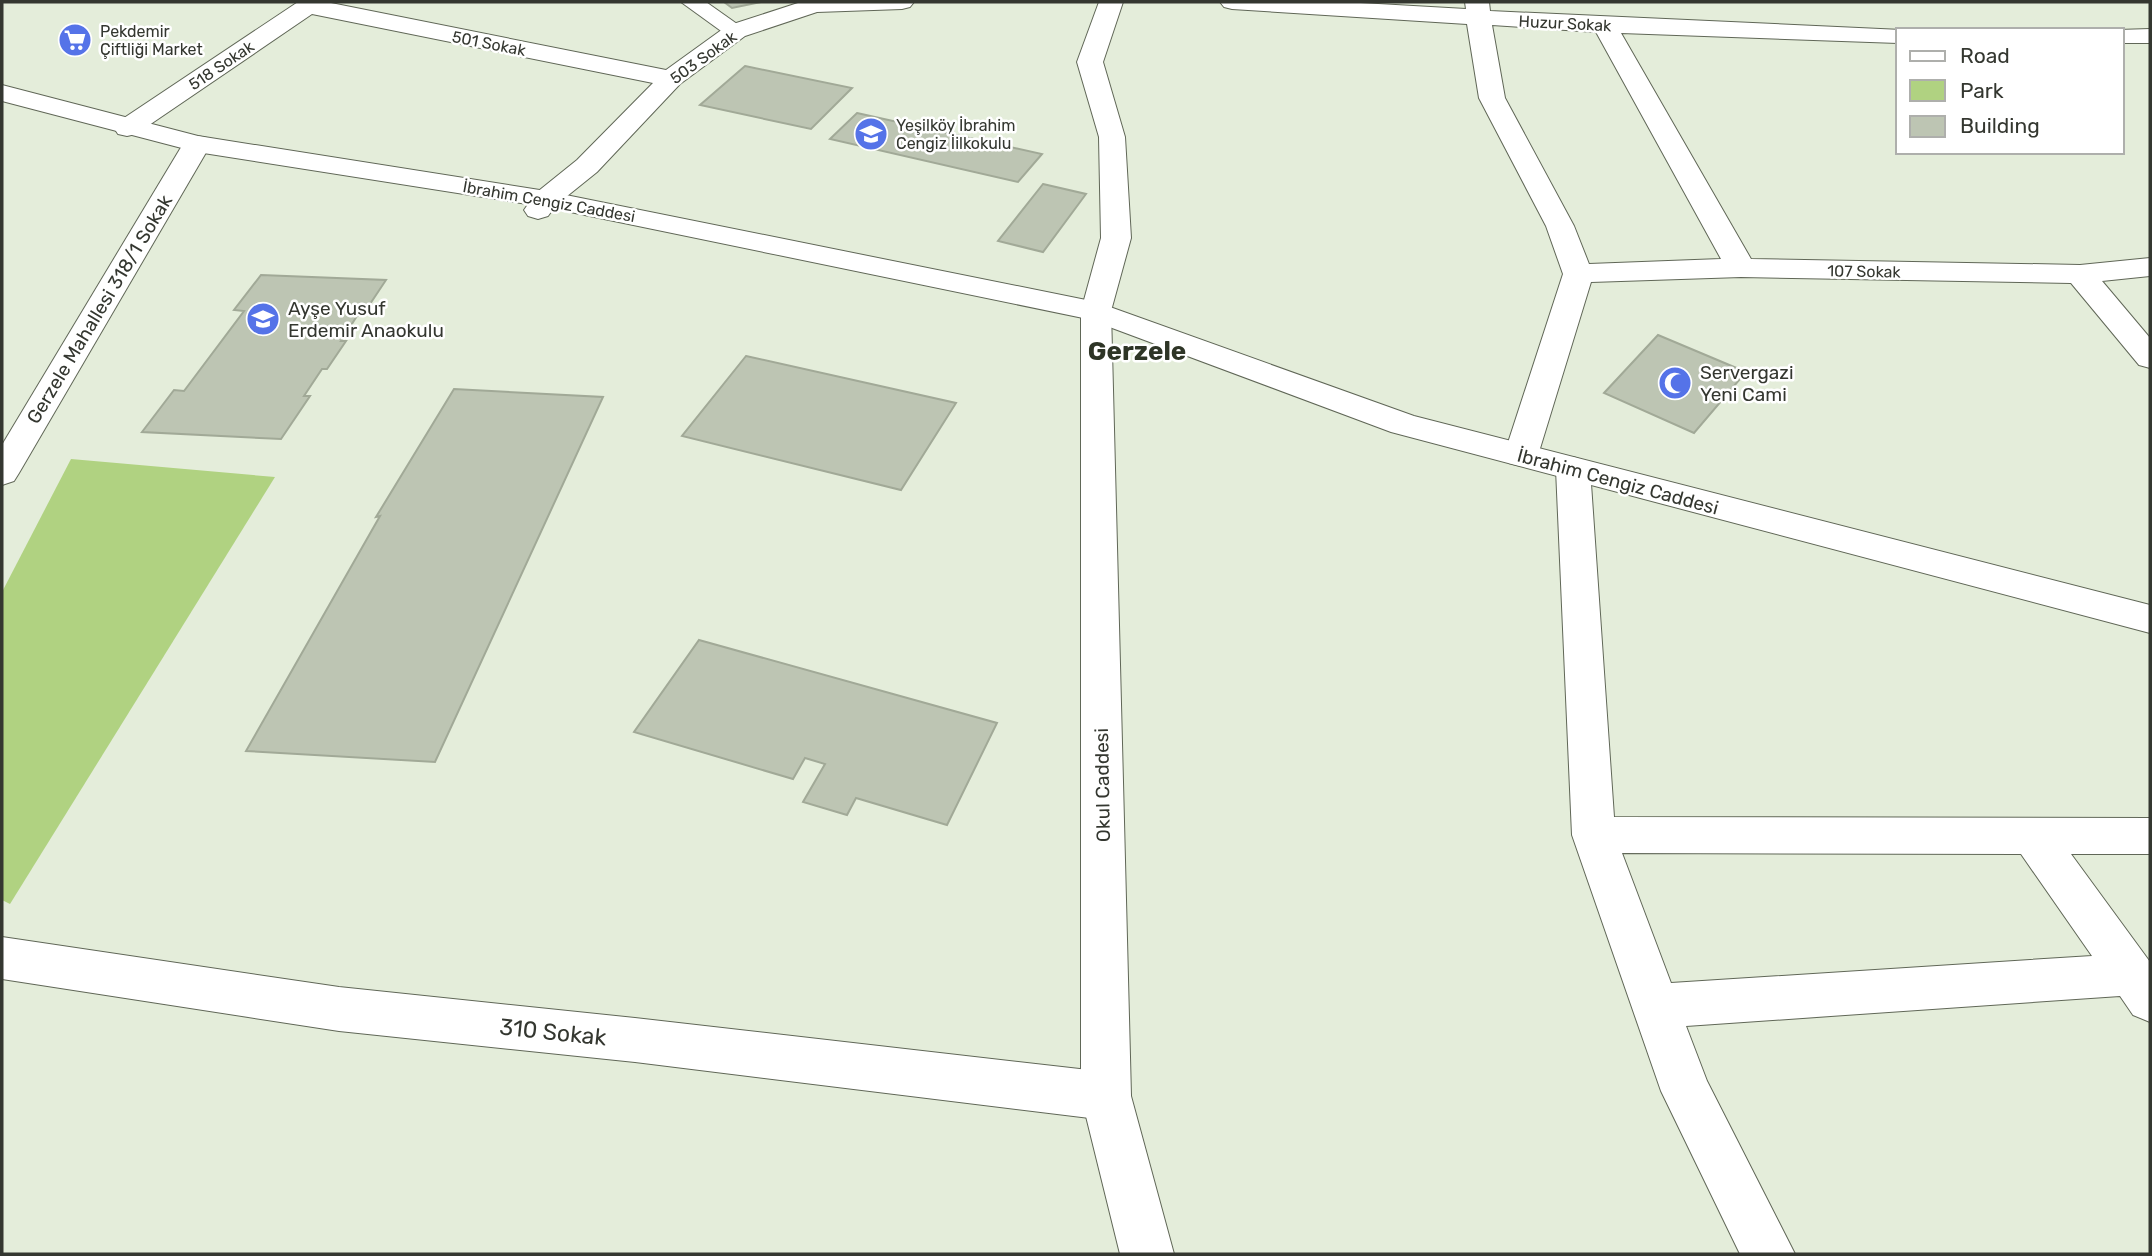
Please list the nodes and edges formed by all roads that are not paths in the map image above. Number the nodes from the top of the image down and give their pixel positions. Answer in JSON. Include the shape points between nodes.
{"nodes":[{"id":1,"x":692,"y":2,"type":"edge"},
{"id":2,"x":902,"y":2,"type":"edge"},
{"id":3,"x":1111,"y":2,"type":"edge"},
{"id":4,"x":1232,"y":2,"type":"edge"},
{"id":5,"x":835,"y":3,"type":"edge"},
{"id":6,"x":311,"y":4,"type":"edge"},
{"id":7,"x":1477,"y":10,"type":"edge"},
{"id":8,"x":1604,"y":25,"type":"junction"},
{"id":9,"x":736,"y":31,"type":"junction"},
{"id":10,"x":1896,"y":36,"type":"edge"},
{"id":11,"x":2124,"y":36,"type":"edge"},
{"id":12,"x":2150,"y":36,"type":"edge"},
{"id":13,"x":671,"y":79,"type":"junction"},
{"id":14,"x":2,"y":93,"type":"edge"},
{"id":15,"x":2,"y":105,"type":"edge"},
{"id":16,"x":127,"y":128,"type":"junction"},
{"id":17,"x":194,"y":150,"type":"junction"},
{"id":18,"x":542,"y":204,"type":"junction"},
{"id":19,"x":2150,"y":267,"type":"edge"},
{"id":20,"x":1741,"y":268,"type":"junction"},
{"id":21,"x":1578,"y":274,"type":"junction"},
{"id":22,"x":2081,"y":274,"type":"junction"},
{"id":23,"x":1096,"y":311,"type":"junction"},
{"id":24,"x":2150,"y":358,"type":"edge"},
{"id":25,"x":1521,"y":455,"type":"junction"},
{"id":26,"x":1573,"y":469,"type":"junction"},
{"id":27,"x":2,"y":473,"type":"edge"},
{"id":28,"x":2150,"y":619,"type":"edge"},
{"id":29,"x":1594,"y":835,"type":"junction"},
{"id":30,"x":2033,"y":836,"type":"junction"},
{"id":31,"x":2150,"y":836,"type":"edge"},
{"id":32,"x":2,"y":958,"type":"edge"},
{"id":33,"x":2141,"y":987,"type":"edge"},
{"id":34,"x":1656,"y":1006,"type":"junction"},
{"id":35,"x":1106,"y":1096,"type":"junction"},
{"id":36,"x":1147,"y":1254,"type":"edge"},
{"id":37,"x":1768,"y":1254,"type":"edge"}],
"edges":[{"from":1,"to":9,"type":"street"},
{"from":2,"to":5,"type":"street","name":"503 Sokak"},
{"from":3,"to":23,"type":"street","name":"Okul Caddesi","via":[[1090,62],[1112,138],[1116,237]]},
{"from":4,"to":7,"type":"street","name":"Huzur Sokak"},
{"from":5,"to":9,"type":"street","name":"503 Sokak","via":[[815,5]]},
{"from":6,"to":13,"type":"street","name":"501 Sokak"},
{"from":6,"to":16,"type":"street","name":"518 Sokak"},
{"from":7,"to":8,"type":"street","name":"Huzur Sokak"},
{"from":7,"to":21,"type":"street","via":[[1492,98],[1560,226]]},
{"from":8,"to":10,"type":"street","name":"Huzur Sokak"},
{"from":8,"to":20,"type":"street"},
{"from":9,"to":13,"type":"street","name":"503 Sokak"},
{"from":11,"to":12,"type":"street"},
{"from":13,"to":18,"type":"street","name":"503 Sokak","via":[[587,166]]},
{"from":14,"to":16,"type":"street","name":"İbrahim Cengiz Caddesi"},
{"from":15,"to":17,"type":"street","name":"İbrahim Cengiz Caddesi"},
{"from":16,"to":17,"type":"street","name":"İbrahim Cengiz Caddesi"},
{"from":17,"to":18,"type":"street","name":"İbrahim Cengiz Caddesi"},
{"from":17,"to":27,"type":"street","name":"Gerzele Mahallesi 318/1 Sokak"},
{"from":18,"to":23,"type":"street","name":"İbrahim Cengiz Caddesi","via":[[1002,306]]},
{"from":19,"to":22,"type":"street","name":"107 Sokak"},
{"from":20,"to":21,"type":"street","name":"107 Sokak"},
{"from":20,"to":22,"type":"street","name":"107 Sokak"},
{"from":21,"to":25,"type":"street"},
{"from":22,"to":24,"type":"street"},
{"from":23,"to":25,"type":"street","name":"İbrahim Cengiz Caddesi","via":[[1403,424]]},
{"from":23,"to":35,"type":"street","name":"Okul Caddesi"},
{"from":25,"to":26,"type":"street","name":"İbrahim Cengiz Caddesi"},
{"from":26,"to":28,"type":"street","name":"İbrahim Cengiz Caddesi"},
{"from":26,"to":29,"type":"street"},
{"from":29,"to":30,"type":"street"},
{"from":29,"to":34,"type":"street"},
{"from":30,"to":31,"type":"street"},
{"from":30,"to":33,"type":"street"},
{"from":32,"to":35,"type":"street","name":"310 Sokak","via":[[339,1009]]},
{"from":33,"to":34,"type":"street"},
{"from":34,"to":37,"type":"street","via":[[1686,1091]]},
{"from":35,"to":36,"type":"street","name":"Okul Caddesi"}]}
